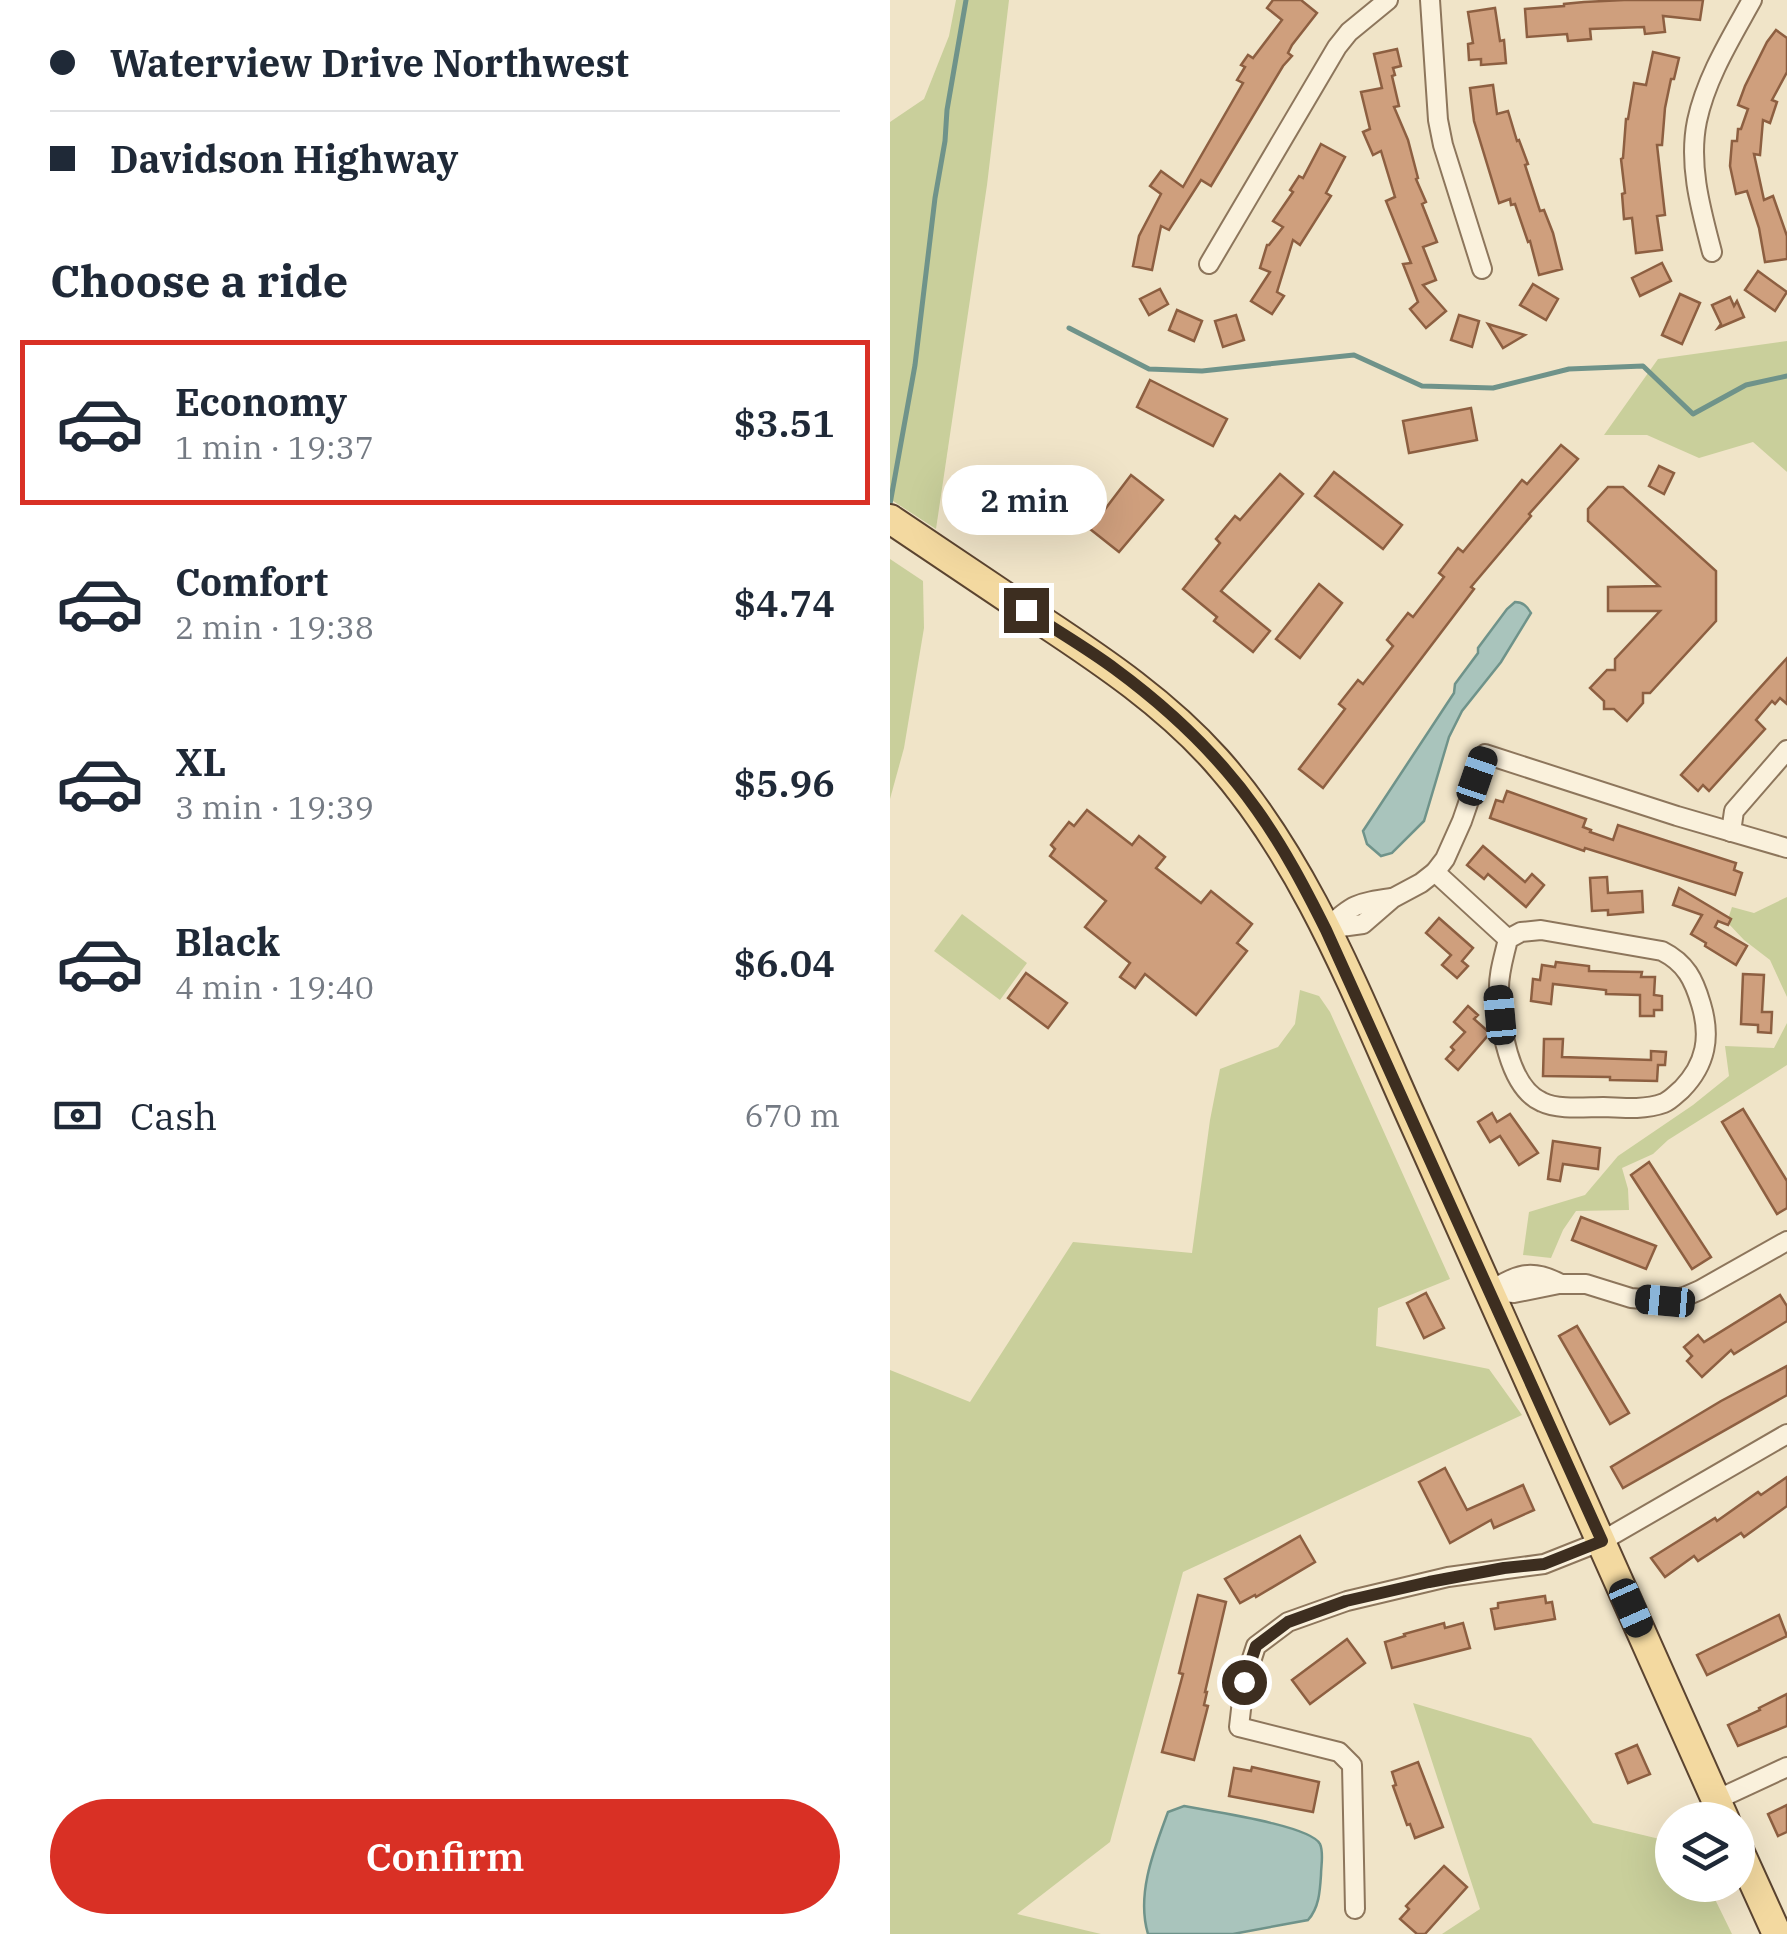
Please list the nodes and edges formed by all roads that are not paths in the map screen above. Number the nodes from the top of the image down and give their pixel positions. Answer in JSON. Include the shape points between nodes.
{"nodes":[{"id":1,"x":1388,"y":0,"type":"edge"},
{"id":2,"x":1430,"y":0,"type":"edge"},
{"id":3,"x":1752,"y":0,"type":"edge"},
{"id":4,"x":1712,"y":252,"type":"dead end"},
{"id":5,"x":1209,"y":264,"type":"dead end"},
{"id":6,"x":1482,"y":269,"type":"dead end"},
{"id":7,"x":890,"y":519,"type":"edge"},
{"id":8,"x":1787,"y":750,"type":"edge"},
{"id":9,"x":1731,"y":832,"type":"junction"},
{"id":10,"x":1787,"y":848,"type":"edge"},
{"id":11,"x":1435,"y":872,"type":"junction"},
{"id":12,"x":1326,"y":930,"type":"junction"},
{"id":13,"x":1508,"y":939,"type":"junction"},
{"id":14,"x":1787,"y":1242,"type":"edge"},
{"id":15,"x":1490,"y":1291,"type":"junction"},
{"id":16,"x":1787,"y":1434,"type":"edge"},
{"id":17,"x":1602,"y":1541,"type":"junction"},
{"id":18,"x":1787,"y":1767,"type":"edge"},
{"id":19,"x":1716,"y":1802,"type":"edge"},
{"id":20,"x":1732,"y":1802,"type":"edge"},
{"id":21,"x":1755,"y":1885,"type":"edge"},
{"id":22,"x":1355,"y":1909,"type":"dead end"},
{"id":23,"x":1777,"y":1934,"type":"edge"}],
"edges":[{"from":1,"to":5,"type":"street","via":[[1337,47]]},
{"from":2,"to":6,"type":"street","via":[[1438,120]]},
{"from":3,"to":4,"type":"street","via":[[1697,122],[1696,184]]},
{"from":7,"to":12,"type":"main road","via":[[1116,670],[1183,727],[1256,808]]},
{"from":8,"to":9,"type":"street","via":[[1734,811]]},
{"from":9,"to":10,"type":"street"},
{"from":9,"to":11,"type":"street","via":[[1485,754]]},
{"from":11,"to":12,"type":"street","via":[[1363,924]]},
{"from":11,"to":13,"type":"street"},
{"from":12,"to":15,"type":"main road"},
{"from":13,"to":13,"type":"street","via":[[1540,930],[1678,959],[1708,1029],[1692,1078],[1669,1102],[1638,1108],[1543,1103],[1527,1092],[1512,1066],[1500,1015]]},
{"from":14,"to":15,"type":"street","via":[[1700,1290],[1665,1301],[1535,1274]]},
{"from":15,"to":17,"type":"main road"},
{"from":16,"to":17,"type":"street"},
{"from":17,"to":19,"type":"main road"},
{"from":17,"to":22,"type":"street","via":[[1544,1564],[1346,1601],[1288,1622],[1256,1646],[1240,1727],[1339,1752],[1352,1765]]},
{"from":18,"to":20,"type":"street"},
{"from":21,"to":23,"type":"main road"}]}
